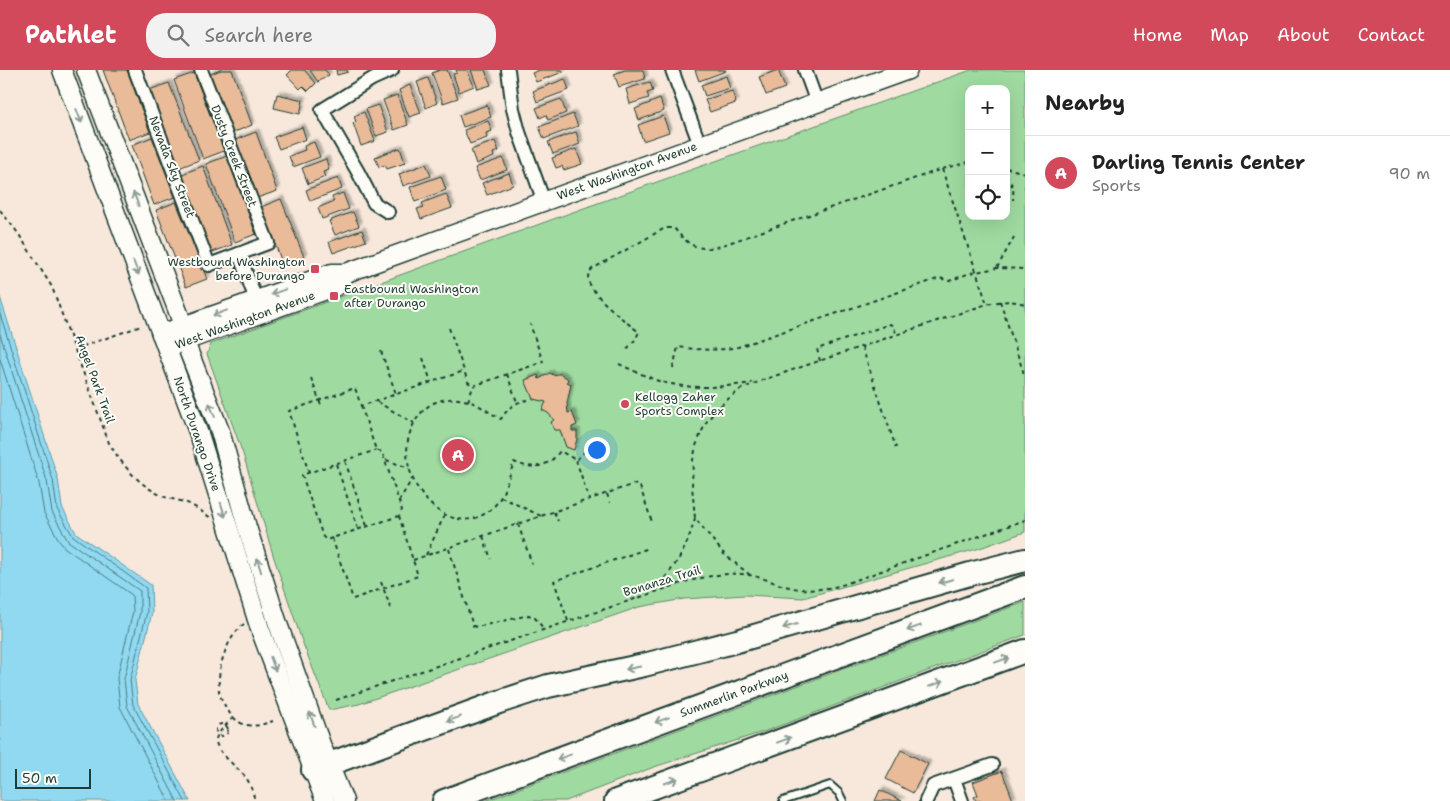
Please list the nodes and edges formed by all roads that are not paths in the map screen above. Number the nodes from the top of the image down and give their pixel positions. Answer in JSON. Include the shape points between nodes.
{"nodes":[{"id":1,"x":62,"y":70,"type":"edge"},
{"id":2,"x":86,"y":70,"type":"edge"},
{"id":3,"x":135,"y":70,"type":"edge"},
{"id":4,"x":201,"y":70,"type":"edge"},
{"id":5,"x":392,"y":70,"type":"edge"},
{"id":6,"x":508,"y":70,"type":"edge"},
{"id":7,"x":672,"y":70,"type":"edge"},
{"id":8,"x":805,"y":70,"type":"edge"},
{"id":9,"x":908,"y":70,"type":"edge"},
{"id":10,"x":817,"y":103,"type":"junction"},
{"id":11,"x":700,"y":145,"type":"junction"},
{"id":12,"x":544,"y":202,"type":"junction"},
{"id":13,"x":388,"y":212,"type":"dead end"},
{"id":14,"x":239,"y":254,"type":"junction"},
{"id":15,"x":346,"y":273,"type":"junction"},
{"id":16,"x":256,"y":300,"type":"junction"},
{"id":17,"x":184,"y":334,"type":"junction"},
{"id":18,"x":164,"y":341,"type":"junction"},
{"id":19,"x":1025,"y":560,"type":"edge"},
{"id":20,"x":1025,"y":587,"type":"edge"},
{"id":21,"x":1025,"y":652,"type":"edge"},
{"id":22,"x":992,"y":766,"type":"dead end"},
{"id":23,"x":321,"y":767,"type":"junction"},
{"id":24,"x":954,"y":779,"type":"junction"},
{"id":25,"x":333,"y":799,"type":"edge"},
{"id":26,"x":620,"y":800,"type":"edge"},
{"id":27,"x":444,"y":801,"type":"edge"},
{"id":28,"x":783,"y":801,"type":"edge"},
{"id":29,"x":844,"y":801,"type":"edge"},
{"id":30,"x":926,"y":801,"type":"edge"},
{"id":31,"x":962,"y":801,"type":"edge"}],
"edges":[{"from":1,"to":18,"type":"main road","name":"North Durango Drive","one_way":true},
{"from":17,"to":2,"type":"main road","name":"North Durango Drive","one_way":true},
{"from":3,"to":14,"type":"street","name":"Nevada Sky Street","via":[[209,265]]},
{"from":4,"to":14,"type":"street","name":"Dusty Creek Street","via":[[268,243]]},
{"from":5,"to":13,"type":"street","via":[[322,110],[374,204]]},
{"from":6,"to":12,"type":"street","via":[[519,132]]},
{"from":7,"to":11,"type":"street"},
{"from":8,"to":10,"type":"street"},
{"from":9,"to":10,"type":"main road","name":"West Washington Avenue"},
{"from":10,"to":11,"type":"main road","name":"West Washington Avenue"},
{"from":11,"to":12,"type":"main road","name":"West Washington Avenue"},
{"from":12,"to":15,"type":"main road","name":"West Washington Avenue"},
{"from":14,"to":16,"type":"street"},
{"from":15,"to":16,"type":"main road","name":"West Washington Avenue","one_way":true,"via":[[332,273]]},
{"from":15,"to":17,"type":"main road","name":"West Washington Avenue","via":[[338,286]]},
{"from":16,"to":17,"type":"main road","name":"West Washington Avenue","one_way":true},
{"from":17,"to":18,"type":"main road","name":"West Washington Avenue"},
{"from":23,"to":17,"type":"main road","name":"North Durango Drive","one_way":true,"via":[[220,432]]},
{"from":18,"to":23,"type":"main road","name":"North Durango Drive","one_way":true,"via":[[200,436],[260,629]]},
{"from":19,"to":23,"type":"highway","one_way":true,"via":[[737,641],[548,686]]},
{"from":20,"to":27,"type":"highway","name":"Summerlin Parkway","one_way":true},
{"from":26,"to":21,"type":"highway","one_way":true},
{"from":22,"to":24,"type":"street"},
{"from":23,"to":25,"type":"main road","name":"North Durango Drive"},
{"from":24,"to":30,"type":"street","via":[[933,786]]},
{"from":24,"to":31,"type":"street"},
{"from":28,"to":29,"type":"lane","via":[[830,785]]}]}
